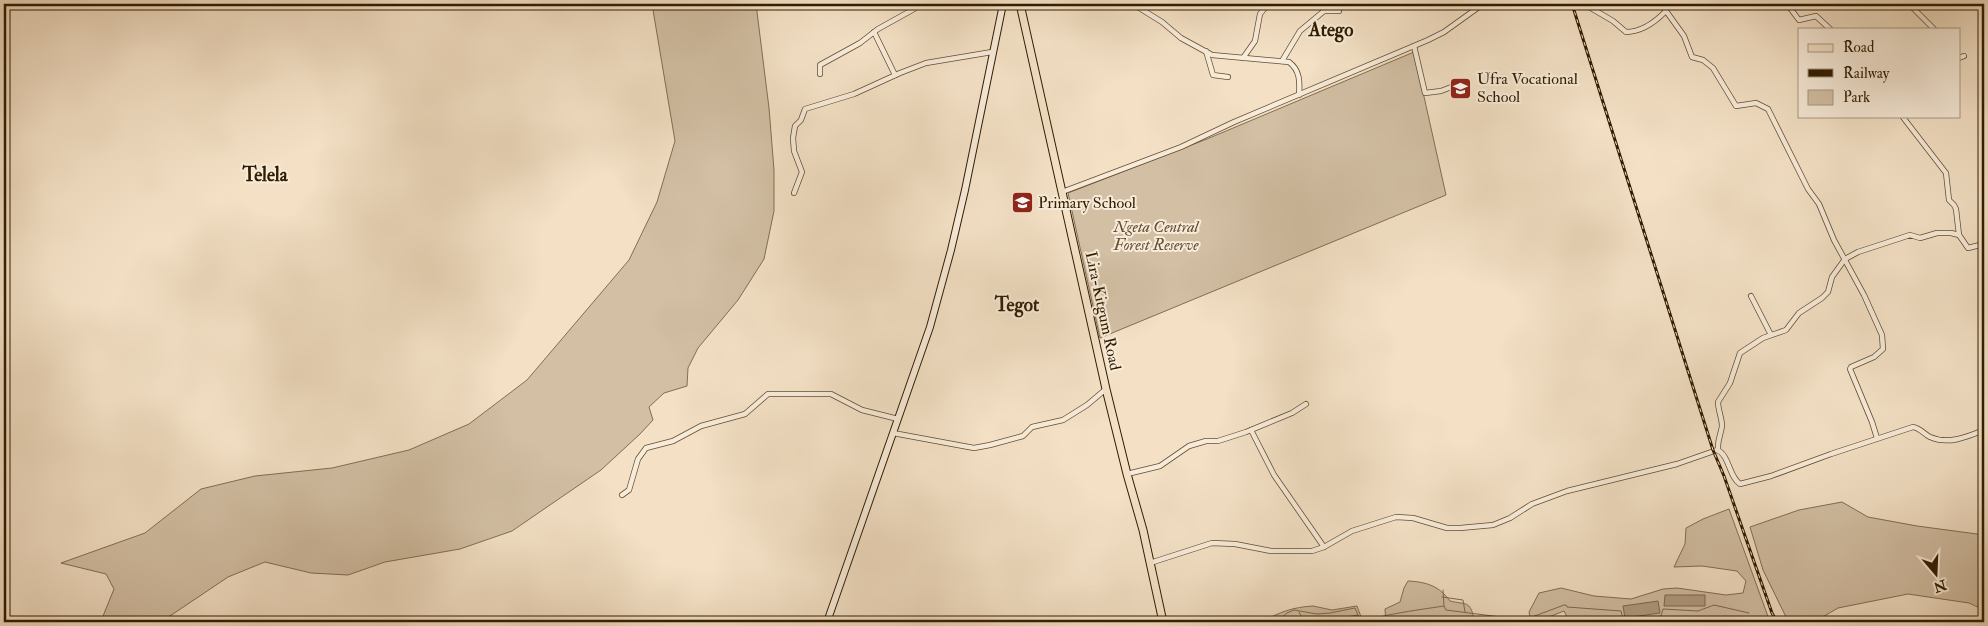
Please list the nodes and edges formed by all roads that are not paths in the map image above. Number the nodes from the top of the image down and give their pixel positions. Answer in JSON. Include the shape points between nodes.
{"nodes":[{"id":1,"x":919,"y":4,"type":"edge"},
{"id":2,"x":1003,"y":4,"type":"edge"},
{"id":3,"x":1020,"y":4,"type":"edge"},
{"id":4,"x":1132,"y":4,"type":"edge"},
{"id":5,"x":1268,"y":4,"type":"edge"},
{"id":6,"x":1320,"y":4,"type":"edge"},
{"id":7,"x":1483,"y":4,"type":"edge"},
{"id":8,"x":1584,"y":4,"type":"edge"},
{"id":9,"x":1661,"y":4,"type":"edge"},
{"id":10,"x":1789,"y":4,"type":"edge"},
{"id":11,"x":1909,"y":4,"type":"edge"},
{"id":12,"x":1324,"y":11,"type":"junction"},
{"id":13,"x":1340,"y":11,"type":"dead end"},
{"id":14,"x":1665,"y":12,"type":"junction"},
{"id":15,"x":1829,"y":28,"type":"edge"},
{"id":16,"x":1933,"y":28,"type":"edge"},
{"id":17,"x":874,"y":32,"type":"junction"},
{"id":18,"x":1414,"y":46,"type":"junction"},
{"id":19,"x":992,"y":52,"type":"junction"},
{"id":20,"x":1206,"y":52,"type":"junction"},
{"id":21,"x":1243,"y":58,"type":"junction"},
{"id":22,"x":1282,"y":61,"type":"junction"},
{"id":23,"x":820,"y":74,"type":"dead end"},
{"id":24,"x":895,"y":75,"type":"junction"},
{"id":25,"x":1228,"y":77,"type":"dead end"},
{"id":26,"x":1459,"y":84,"type":"dead end"},
{"id":27,"x":1299,"y":95,"type":"junction"},
{"id":28,"x":1904,"y":118,"type":"edge"},
{"id":29,"x":1062,"y":192,"type":"junction"},
{"id":30,"x":794,"y":194,"type":"dead end"},
{"id":31,"x":1959,"y":235,"type":"junction"},
{"id":32,"x":1984,"y":244,"type":"edge"},
{"id":33,"x":1845,"y":259,"type":"junction"},
{"id":34,"x":1751,"y":296,"type":"dead end"},
{"id":35,"x":1771,"y":335,"type":"junction"},
{"id":36,"x":1106,"y":389,"type":"junction"},
{"id":37,"x":1306,"y":404,"type":"dead end"},
{"id":38,"x":898,"y":419,"type":"junction"},
{"id":39,"x":1251,"y":430,"type":"junction"},
{"id":40,"x":1984,"y":430,"type":"edge"},
{"id":41,"x":894,"y":432,"type":"junction"},
{"id":42,"x":1877,"y":438,"type":"junction"},
{"id":43,"x":1718,"y":450,"type":"junction"},
{"id":44,"x":1127,"y":474,"type":"junction"},
{"id":45,"x":622,"y":495,"type":"dead end"},
{"id":46,"x":1324,"y":547,"type":"junction"},
{"id":47,"x":1150,"y":563,"type":"junction"},
{"id":48,"x":827,"y":622,"type":"edge"},
{"id":49,"x":1163,"y":622,"type":"edge"}],
"edges":[{"from":1,"to":17,"type":"street"},
{"from":2,"to":19,"type":"main road"},
{"from":3,"to":29,"type":"main road","name":"Lira-Kitgum Road"},
{"from":4,"to":20,"type":"street"},
{"from":5,"to":21,"type":"street","via":[[1260,14],[1255,41]]},
{"from":6,"to":12,"type":"street"},
{"from":7,"to":18,"type":"street","via":[[1444,32]]},
{"from":8,"to":14,"type":"street","via":[[1626,32],[1643,29]]},
{"from":9,"to":14,"type":"street"},
{"from":10,"to":15,"type":"street","via":[[1799,20],[1816,16]]},
{"from":11,"to":16,"type":"street"},
{"from":12,"to":13,"type":"street"},
{"from":12,"to":22,"type":"street","via":[[1300,31]]},
{"from":14,"to":33,"type":"street","via":[[1680,31],[1692,57],[1713,68],[1736,106],[1756,103],[1768,109]]},
{"from":17,"to":23,"type":"street","via":[[820,65]]},
{"from":17,"to":24,"type":"street"},
{"from":18,"to":26,"type":"street","via":[[1425,93]]},
{"from":18,"to":27,"type":"street"},
{"from":19,"to":24,"type":"street","via":[[926,63]]},
{"from":19,"to":38,"type":"main road","via":[[951,250],[930,327]]},
{"from":20,"to":21,"type":"street","via":[[1212,56]]},
{"from":20,"to":25,"type":"street","via":[[1213,75]]},
{"from":21,"to":22,"type":"street"},
{"from":22,"to":27,"type":"street","via":[[1289,62],[1296,70],[1300,82]]},
{"from":24,"to":30,"type":"street","via":[[854,94],[805,109],[795,126],[793,138],[802,172]]},
{"from":27,"to":29,"type":"street","via":[[1182,147]]},
{"from":28,"to":31,"type":"street","via":[[1946,173],[1948,200],[1956,209]]},
{"from":29,"to":36,"type":"main road","name":"Lira-Kitgum Road"},
{"from":31,"to":32,"type":"street","via":[[1968,248]]},
{"from":31,"to":33,"type":"street","via":[[1936,233],[1920,238],[1910,235]]},
{"from":33,"to":35,"type":"street","via":[[1832,277],[1828,292],[1799,313],[1786,330]]},
{"from":33,"to":42,"type":"street","via":[[1883,340],[1880,354],[1850,369]]},
{"from":34,"to":35,"type":"street"},
{"from":35,"to":43,"type":"street","via":[[1740,353],[1730,383],[1718,402],[1722,422]]},
{"from":36,"to":41,"type":"street","via":[[1087,406],[1063,420],[1032,427],[1022,436],[990,446],[974,448]]},
{"from":36,"to":44,"type":"main road","name":"Lira-Kitgum Road"},
{"from":37,"to":39,"type":"street"},
{"from":38,"to":41,"type":"main road"},
{"from":38,"to":45,"type":"street","via":[[862,410],[831,394],[768,394],[745,414],[701,426],[673,441],[646,448],[638,459],[629,490]]},
{"from":39,"to":44,"type":"street","via":[[1218,441],[1195,444],[1160,466]]},
{"from":39,"to":46,"type":"street","via":[[1274,475]]},
{"from":40,"to":42,"type":"street","via":[[1952,440],[1938,440],[1913,427]]},
{"from":41,"to":48,"type":"main road"},
{"from":42,"to":43,"type":"street","via":[[1740,484]]},
{"from":43,"to":46,"type":"street","via":[[1677,464],[1567,491],[1532,504],[1493,525],[1447,528],[1413,518],[1396,517],[1352,531]]},
{"from":44,"to":47,"type":"main road","name":"Lira-Kitgum Road"},
{"from":46,"to":47,"type":"street","via":[[1308,552],[1271,551],[1212,543]]},
{"from":47,"to":49,"type":"main road","name":"Lira-Kitgum Road"}]}
